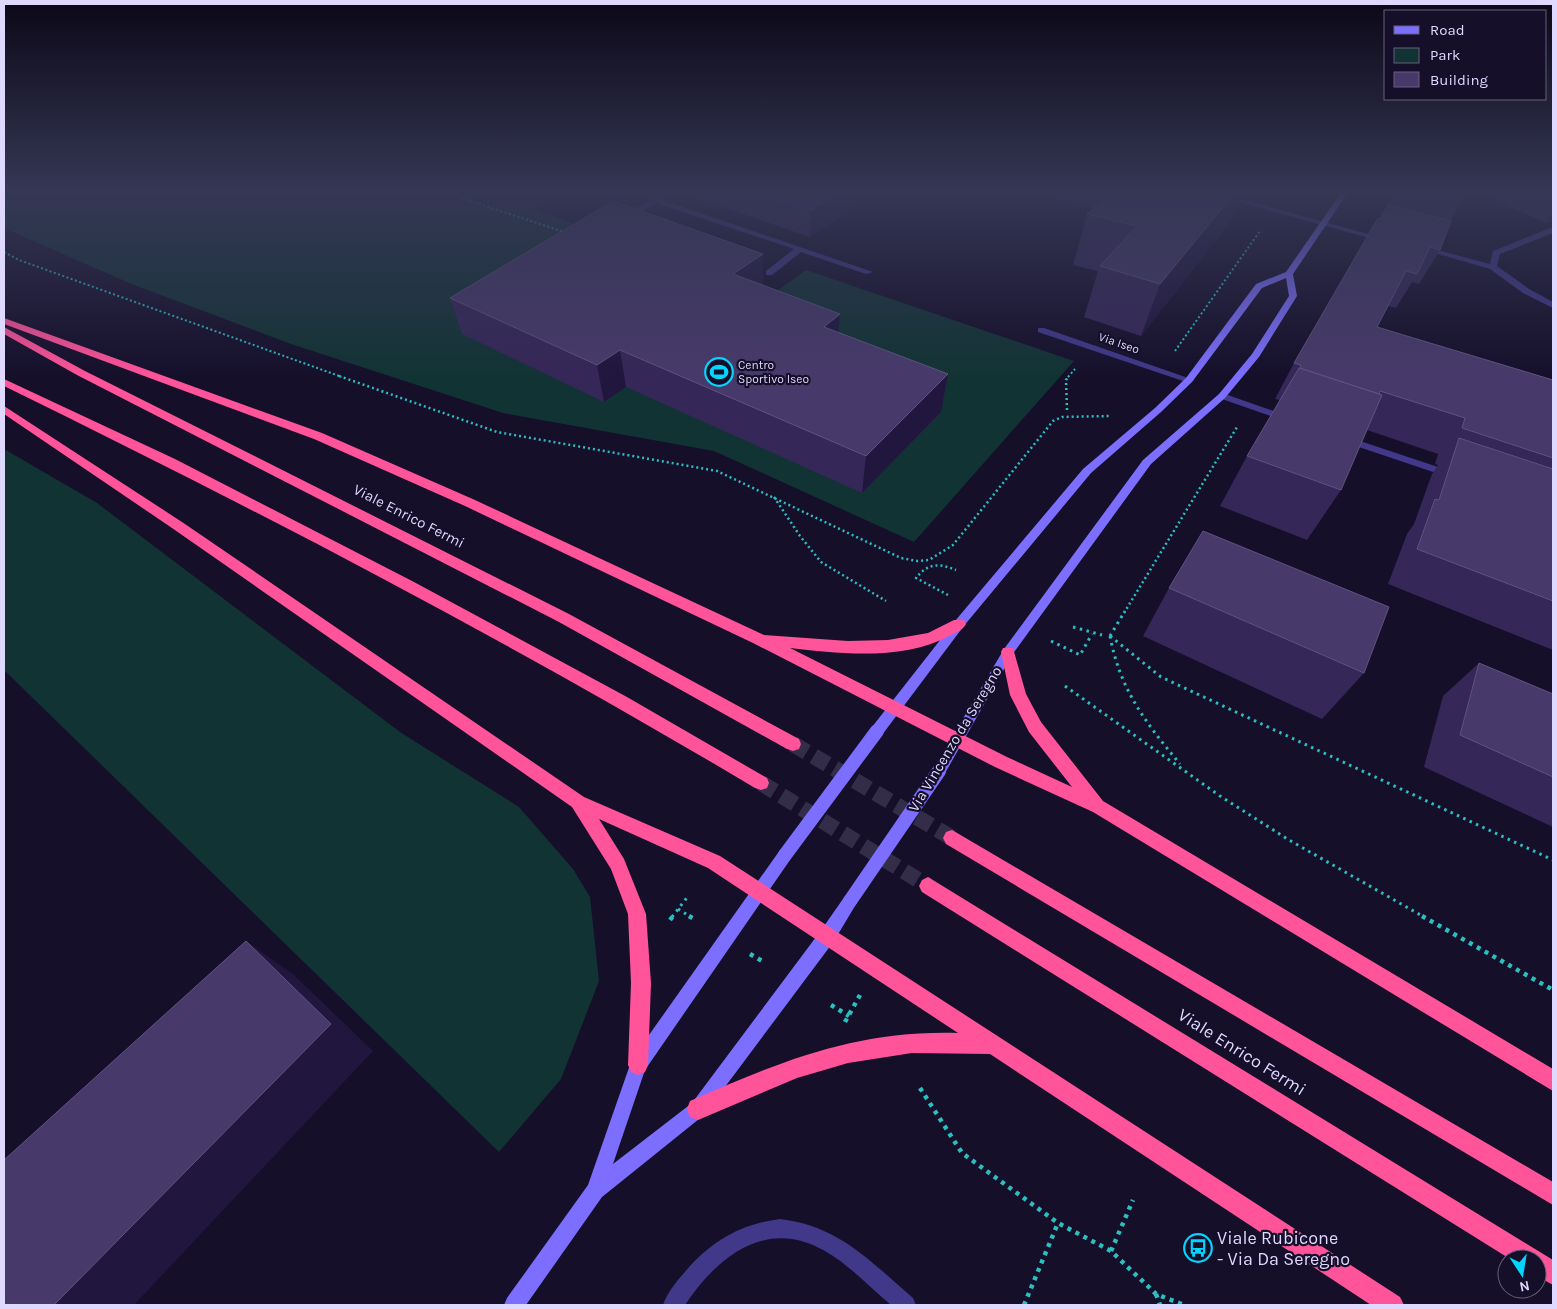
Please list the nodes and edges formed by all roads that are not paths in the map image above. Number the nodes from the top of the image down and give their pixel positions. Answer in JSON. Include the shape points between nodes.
{"nodes":[{"id":1,"x":792,"y":255,"type":"edge"},
{"id":2,"x":818,"y":255,"type":"edge"},
{"id":3,"x":1302,"y":255,"type":"edge"},
{"id":4,"x":1447,"y":255,"type":"edge"},
{"id":5,"x":1496,"y":255,"type":"edge"},
{"id":6,"x":1493,"y":267,"type":"junction"},
{"id":7,"x":869,"y":272,"type":"dead end"},
{"id":8,"x":768,"y":273,"type":"dead end"},
{"id":9,"x":1289,"y":274,"type":"junction"},
{"id":10,"x":1553,"y":305,"type":"edge"},
{"id":11,"x":4,"y":320,"type":"edge"},
{"id":12,"x":4,"y":330,"type":"edge"},
{"id":13,"x":1041,"y":330,"type":"dead end"},
{"id":14,"x":1189,"y":380,"type":"junction"},
{"id":15,"x":4,"y":382,"type":"edge"},
{"id":16,"x":1222,"y":396,"type":"junction"},
{"id":17,"x":4,"y":409,"type":"edge"},
{"id":18,"x":1301,"y":423,"type":"edge"},
{"id":19,"x":1338,"y":436,"type":"edge"},
{"id":20,"x":1460,"y":478,"type":"edge"},
{"id":21,"x":959,"y":624,"type":"junction"},
{"id":22,"x":758,"y":639,"type":"junction"},
{"id":23,"x":1008,"y":652,"type":"junction"},
{"id":24,"x":894,"y":708,"type":"junction"},
{"id":25,"x":958,"y":740,"type":"junction"},
{"id":26,"x":793,"y":744,"type":"tunnel mouth"},
{"id":27,"x":761,"y":783,"type":"tunnel mouth"},
{"id":28,"x":578,"y":802,"type":"junction"},
{"id":29,"x":1099,"y":808,"type":"junction"},
{"id":30,"x":952,"y":838,"type":"tunnel mouth"},
{"id":31,"x":928,"y":886,"type":"tunnel mouth"},
{"id":32,"x":759,"y":890,"type":"junction"},
{"id":33,"x":828,"y":935,"type":"junction"},
{"id":34,"x":993,"y":1044,"type":"junction"},
{"id":35,"x":638,"y":1065,"type":"junction"},
{"id":36,"x":1553,"y":1081,"type":"edge"},
{"id":37,"x":698,"y":1109,"type":"junction"},
{"id":38,"x":595,"y":1190,"type":"junction"},
{"id":39,"x":1553,"y":1194,"type":"edge"},
{"id":40,"x":1515,"y":1249,"type":"edge"},
{"id":41,"x":514,"y":1305,"type":"edge"},
{"id":42,"x":672,"y":1305,"type":"edge"},
{"id":43,"x":906,"y":1305,"type":"edge"},
{"id":44,"x":1392,"y":1305,"type":"edge"}],
"edges":[{"from":1,"to":8,"type":"street"},
{"from":2,"to":7,"type":"street"},
{"from":3,"to":9,"type":"main road"},
{"from":4,"to":6,"type":"street"},
{"from":5,"to":6,"type":"street"},
{"from":6,"to":10,"type":"street","via":[[1526,291]]},
{"from":9,"to":14,"type":"main road","name":"Via Vincenzo da Seregno","via":[[1259,286]]},
{"from":9,"to":16,"type":"main road","name":"Via Vincenzo da Seregno","via":[[1293,296],[1256,355]]},
{"from":11,"to":22,"type":"highway","via":[[318,436],[470,503]]},
{"from":12,"to":26,"type":"highway","name":"Viale Enrico Fermi","via":[[81,373],[564,618]]},
{"from":13,"to":14,"type":"street","name":"Via Iseo"},
{"from":14,"to":21,"type":"main road","name":"Via Vincenzo da Seregno","via":[[1087,471]]},
{"from":15,"to":27,"type":"highway","via":[[192,473],[457,611],[605,691]]},
{"from":16,"to":18,"type":"street"},
{"from":16,"to":23,"type":"main road","name":"Via Vincenzo da Seregno","via":[[1147,462]]},
{"from":17,"to":28,"type":"highway"},
{"from":19,"to":20,"type":"street"},
{"from":21,"to":22,"type":"highway","via":[[930,639],[891,646],[830,648]]},
{"from":21,"to":24,"type":"main road","name":"Via Vincenzo da Seregno"},
{"from":22,"to":24,"type":"highway"},
{"from":23,"to":25,"type":"main road","name":"Via Vincenzo da Seregno"},
{"from":23,"to":29,"type":"highway","via":[[1018,695],[1035,727]]},
{"from":24,"to":25,"type":"highway"},
{"from":24,"to":32,"type":"main road","name":"Via Vincenzo da Seregno","bridge":true},
{"from":25,"to":29,"type":"highway"},
{"from":25,"to":33,"type":"main road","name":"Via Vincenzo da Seregno","bridge":true},
{"from":28,"to":32,"type":"highway","via":[[714,862]]},
{"from":28,"to":35,"type":"highway","via":[[618,865],[637,914],[641,983]]},
{"from":29,"to":36,"type":"highway"},
{"from":30,"to":39,"type":"highway"},
{"from":31,"to":40,"type":"highway","name":"Viale Enrico Fermi"},
{"from":32,"to":33,"type":"highway"},
{"from":32,"to":35,"type":"main road","name":"Via Vincenzo da Seregno"},
{"from":33,"to":34,"type":"highway"},
{"from":33,"to":37,"type":"main road","name":"Via Vincenzo da Seregno"},
{"from":34,"to":37,"type":"highway","via":[[901,1044],[835,1055],[782,1071]]},
{"from":34,"to":44,"type":"highway"},
{"from":35,"to":38,"type":"main road","name":"Via Vincenzo da Seregno"},
{"from":37,"to":38,"type":"main road","name":"Via Vincenzo da Seregno"},
{"from":38,"to":41,"type":"main road","name":"Via Vincenzo da Seregno"},
{"from":42,"to":43,"type":"street","via":[[698,1268],[714,1254],[748,1234],[786,1230],[806,1233],[843,1252]]}]}
